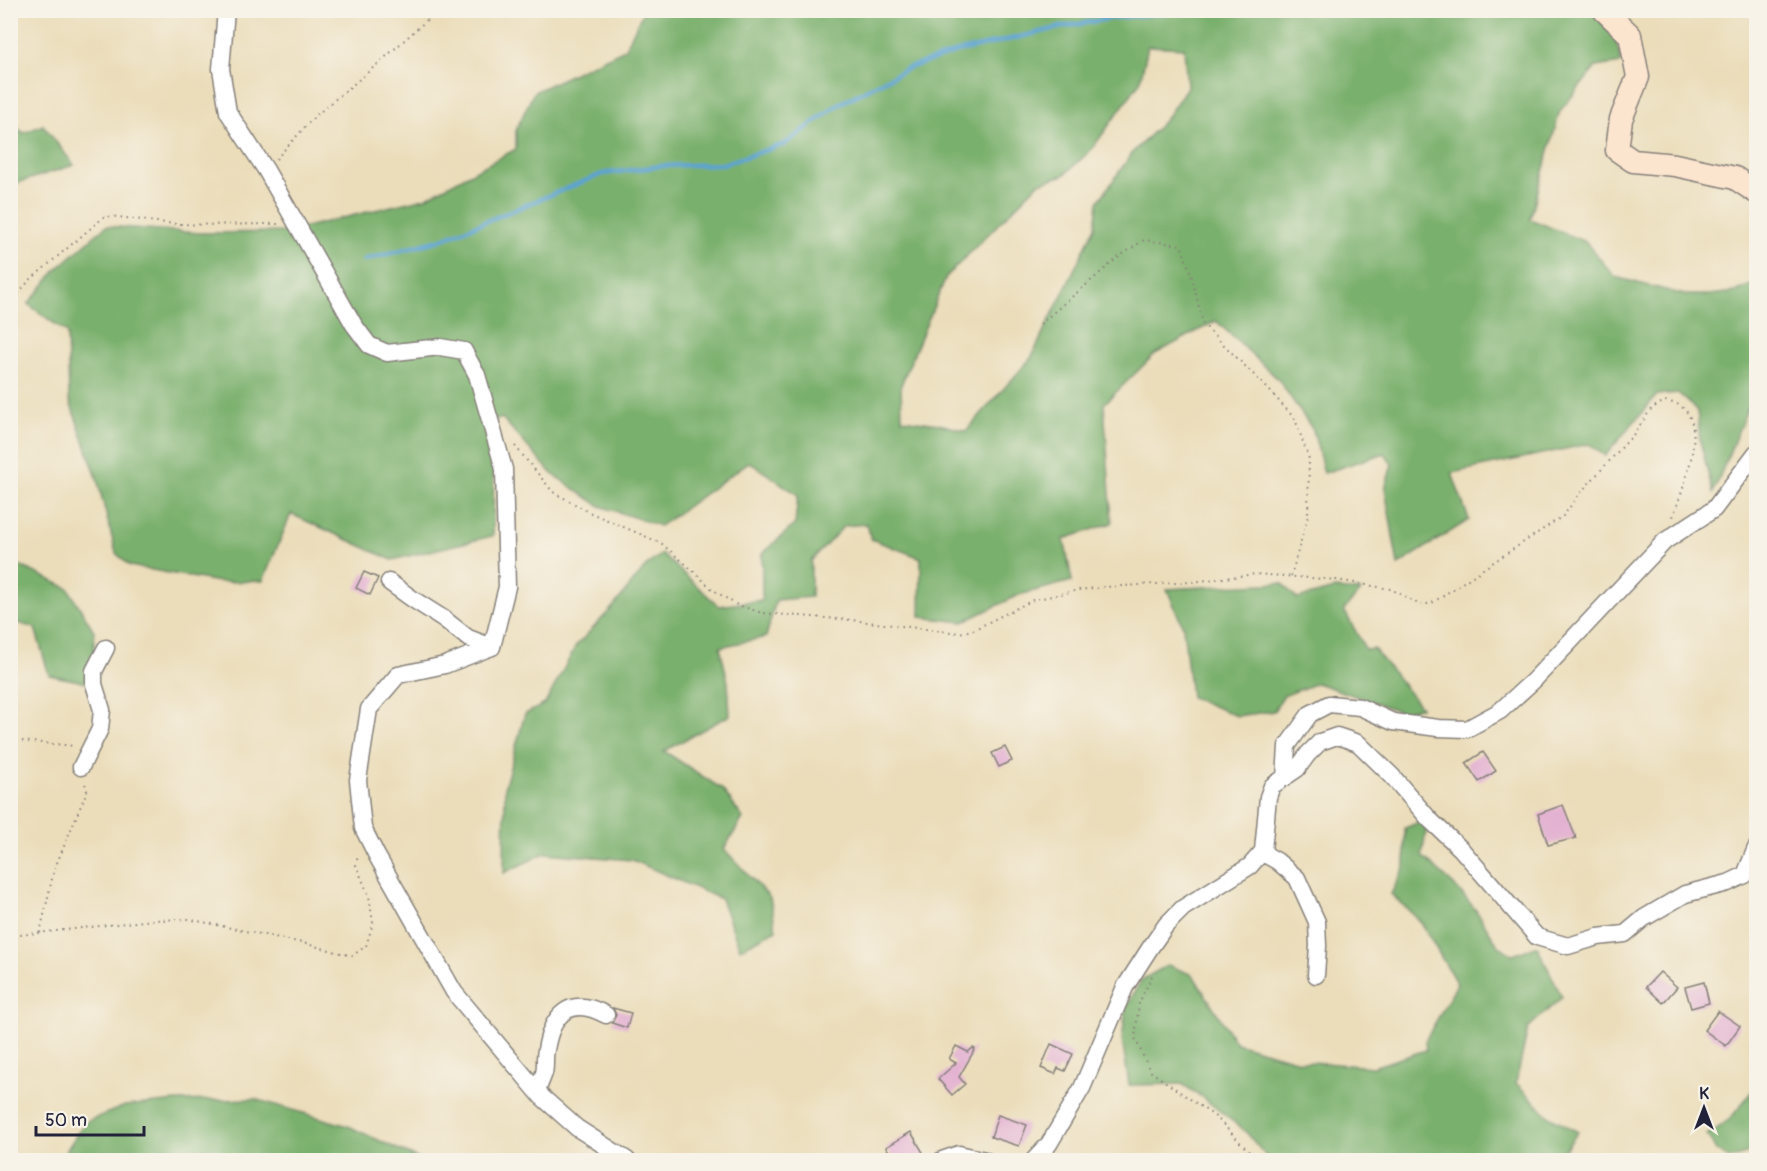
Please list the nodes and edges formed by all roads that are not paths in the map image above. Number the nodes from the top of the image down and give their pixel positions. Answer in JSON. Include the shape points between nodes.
{"nodes":[{"id":1,"x":226,"y":10,"type":"edge"},
{"id":2,"x":1604,"y":10,"type":"edge"},
{"id":3,"x":1756,"y":192,"type":"edge"},
{"id":4,"x":1756,"y":453,"type":"edge"},
{"id":5,"x":389,"y":582,"type":"dead end"},
{"id":6,"x":492,"y":647,"type":"junction"},
{"id":7,"x":106,"y":648,"type":"dead end"},
{"id":8,"x":81,"y":767,"type":"road end"},
{"id":9,"x":1286,"y":778,"type":"junction"},
{"id":10,"x":1756,"y":848,"type":"edge"},
{"id":11,"x":1263,"y":850,"type":"junction"},
{"id":12,"x":1316,"y":975,"type":"dead end"},
{"id":13,"x":606,"y":1015,"type":"dead end"},
{"id":14,"x":537,"y":1091,"type":"junction"},
{"id":15,"x":627,"y":1161,"type":"edge"},
{"id":16,"x":942,"y":1161,"type":"edge"},
{"id":17,"x":984,"y":1161,"type":"edge"},
{"id":18,"x":1034,"y":1161,"type":"edge"}],
"edges":[{"from":1,"to":6,"type":"street","via":[[221,69],[228,112],[266,170],[354,325],[369,345],[387,353],[440,347],[464,351],[477,375],[504,469],[507,587]]},
{"from":2,"to":3,"type":"street","via":[[1630,34],[1638,77],[1621,119],[1617,150],[1633,161],[1735,178]]},
{"from":4,"to":9,"type":"street","via":[[1714,509],[1665,541],[1500,711],[1467,729],[1438,728],[1393,722],[1360,707],[1329,704],[1310,714],[1287,746]]},
{"from":5,"to":6,"type":"street","via":[[468,638]]},
{"from":6,"to":14,"type":"street","via":[[445,665],[398,675],[369,709],[358,780],[363,828],[454,992]]},
{"from":7,"to":8,"type":"street","via":[[94,671],[102,710],[100,729]]},
{"from":9,"to":10,"type":"street","via":[[1320,742],[1337,736],[1358,743],[1461,849],[1538,937],[1568,946],[1624,934],[1685,894],[1745,875]]},
{"from":9,"to":11,"type":"street","via":[[1272,786],[1268,797]]},
{"from":11,"to":12,"type":"street","via":[[1297,878],[1317,922]]},
{"from":11,"to":18,"type":"street","via":[[1250,866],[1183,908],[1166,925],[1125,987],[1082,1088]]},
{"from":13,"to":14,"type":"street","via":[[596,1009],[574,1006],[561,1013],[552,1027]]},
{"from":14,"to":15,"type":"street","via":[[577,1128]]},
{"from":16,"to":17,"type":"street","via":[[959,1154]]}]}
